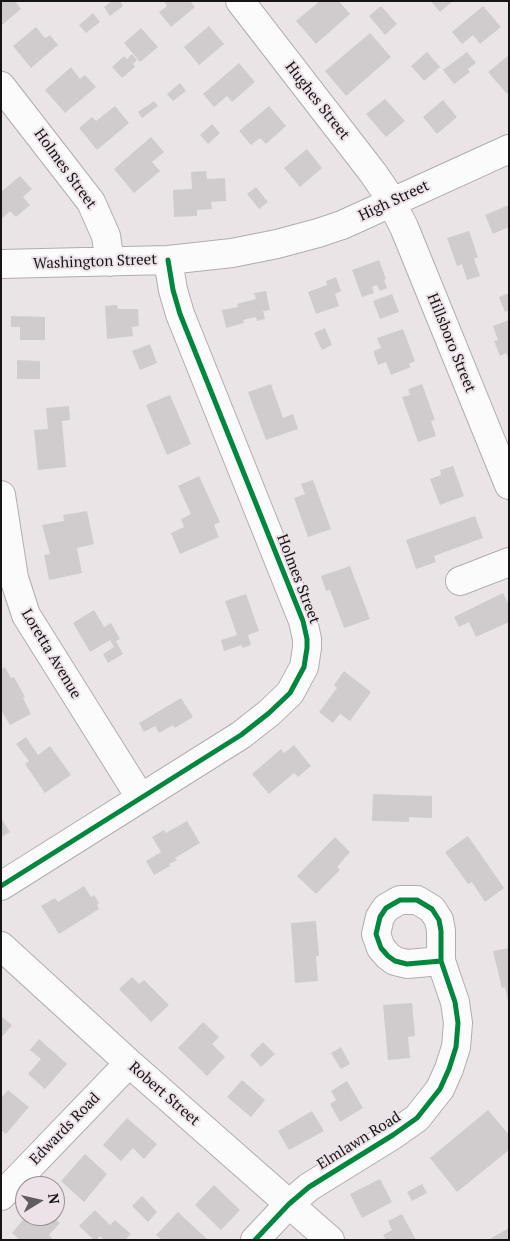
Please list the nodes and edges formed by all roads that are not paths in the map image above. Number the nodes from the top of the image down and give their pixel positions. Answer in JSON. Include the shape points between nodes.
{"nodes":[{"id":1,"x":240,"y":1,"type":"edge"},
{"id":2,"x":1,"y":86,"type":"edge"},
{"id":3,"x":509,"y":149,"type":"edge"},
{"id":4,"x":392,"y":202,"type":"junction"},
{"id":5,"x":277,"y":244,"type":"joint"},
{"id":6,"x":168,"y":260,"type":"junction"},
{"id":7,"x":110,"y":262,"type":"junction"},
{"id":8,"x":1,"y":264,"type":"edge"},
{"id":9,"x":509,"y":485,"type":"edge"},
{"id":10,"x":1,"y":495,"type":"edge"},
{"id":11,"x":2,"y":501,"type":"edge"},
{"id":12,"x":509,"y":562,"type":"edge"},
{"id":13,"x":460,"y":581,"type":"dead end"},
{"id":14,"x":140,"y":797,"type":"junction"},
{"id":15,"x":1,"y":886,"type":"edge"},
{"id":16,"x":1,"y":946,"type":"edge"},
{"id":17,"x":441,"y":960,"type":"dead end"},
{"id":18,"x":129,"y":1063,"type":"junction"},
{"id":19,"x":1,"y":1196,"type":"edge"},
{"id":20,"x":290,"y":1204,"type":"junction"},
{"id":21,"x":255,"y":1240,"type":"edge"},
{"id":22,"x":330,"y":1240,"type":"edge"}],
"edges":[{"from":1,"to":4,"type":"street","name":"Hughes Street","via":[[374,173]]},
{"from":2,"to":7,"type":"street","name":"Holmes Street","via":[[91,202],[106,236]]},
{"from":3,"to":4,"type":"street","name":"High Street"},
{"from":4,"to":5,"type":"street","name":"High Street","via":[[326,230]]},
{"from":4,"to":9,"type":"street","name":"Hillsboro Street"},
{"from":5,"to":6,"type":"street","name":"Washington Street"},
{"from":6,"to":7,"type":"street","name":"Washington Street"},
{"from":6,"to":14,"type":"street","name":"Holmes Street","via":[[180,314],[303,621],[307,648],[300,677],[282,702],[227,745]]},
{"from":7,"to":8,"type":"street","name":"Washington Street"},
{"from":10,"to":11,"type":"street","name":"Loretta Avenue"},
{"from":11,"to":14,"type":"street","name":"Loretta Avenue","via":[[14,578],[26,615]]},
{"from":12,"to":13,"type":"street"},
{"from":14,"to":15,"type":"street","name":"Holmes Street"},
{"from":16,"to":18,"type":"street","name":"Robert Street"},
{"from":17,"to":20,"type":"street","name":"Elmlawn Road","via":[[455,1002],[458,1023],[453,1058],[440,1089],[406,1127],[319,1180]]},
{"from":18,"to":19,"type":"street","name":"Edwards Road"},
{"from":18,"to":20,"type":"street","name":"Robert Street"},
{"from":20,"to":21,"type":"street","name":"Elmlawn Road"},
{"from":20,"to":22,"type":"street","name":"Robert Street"}]}
